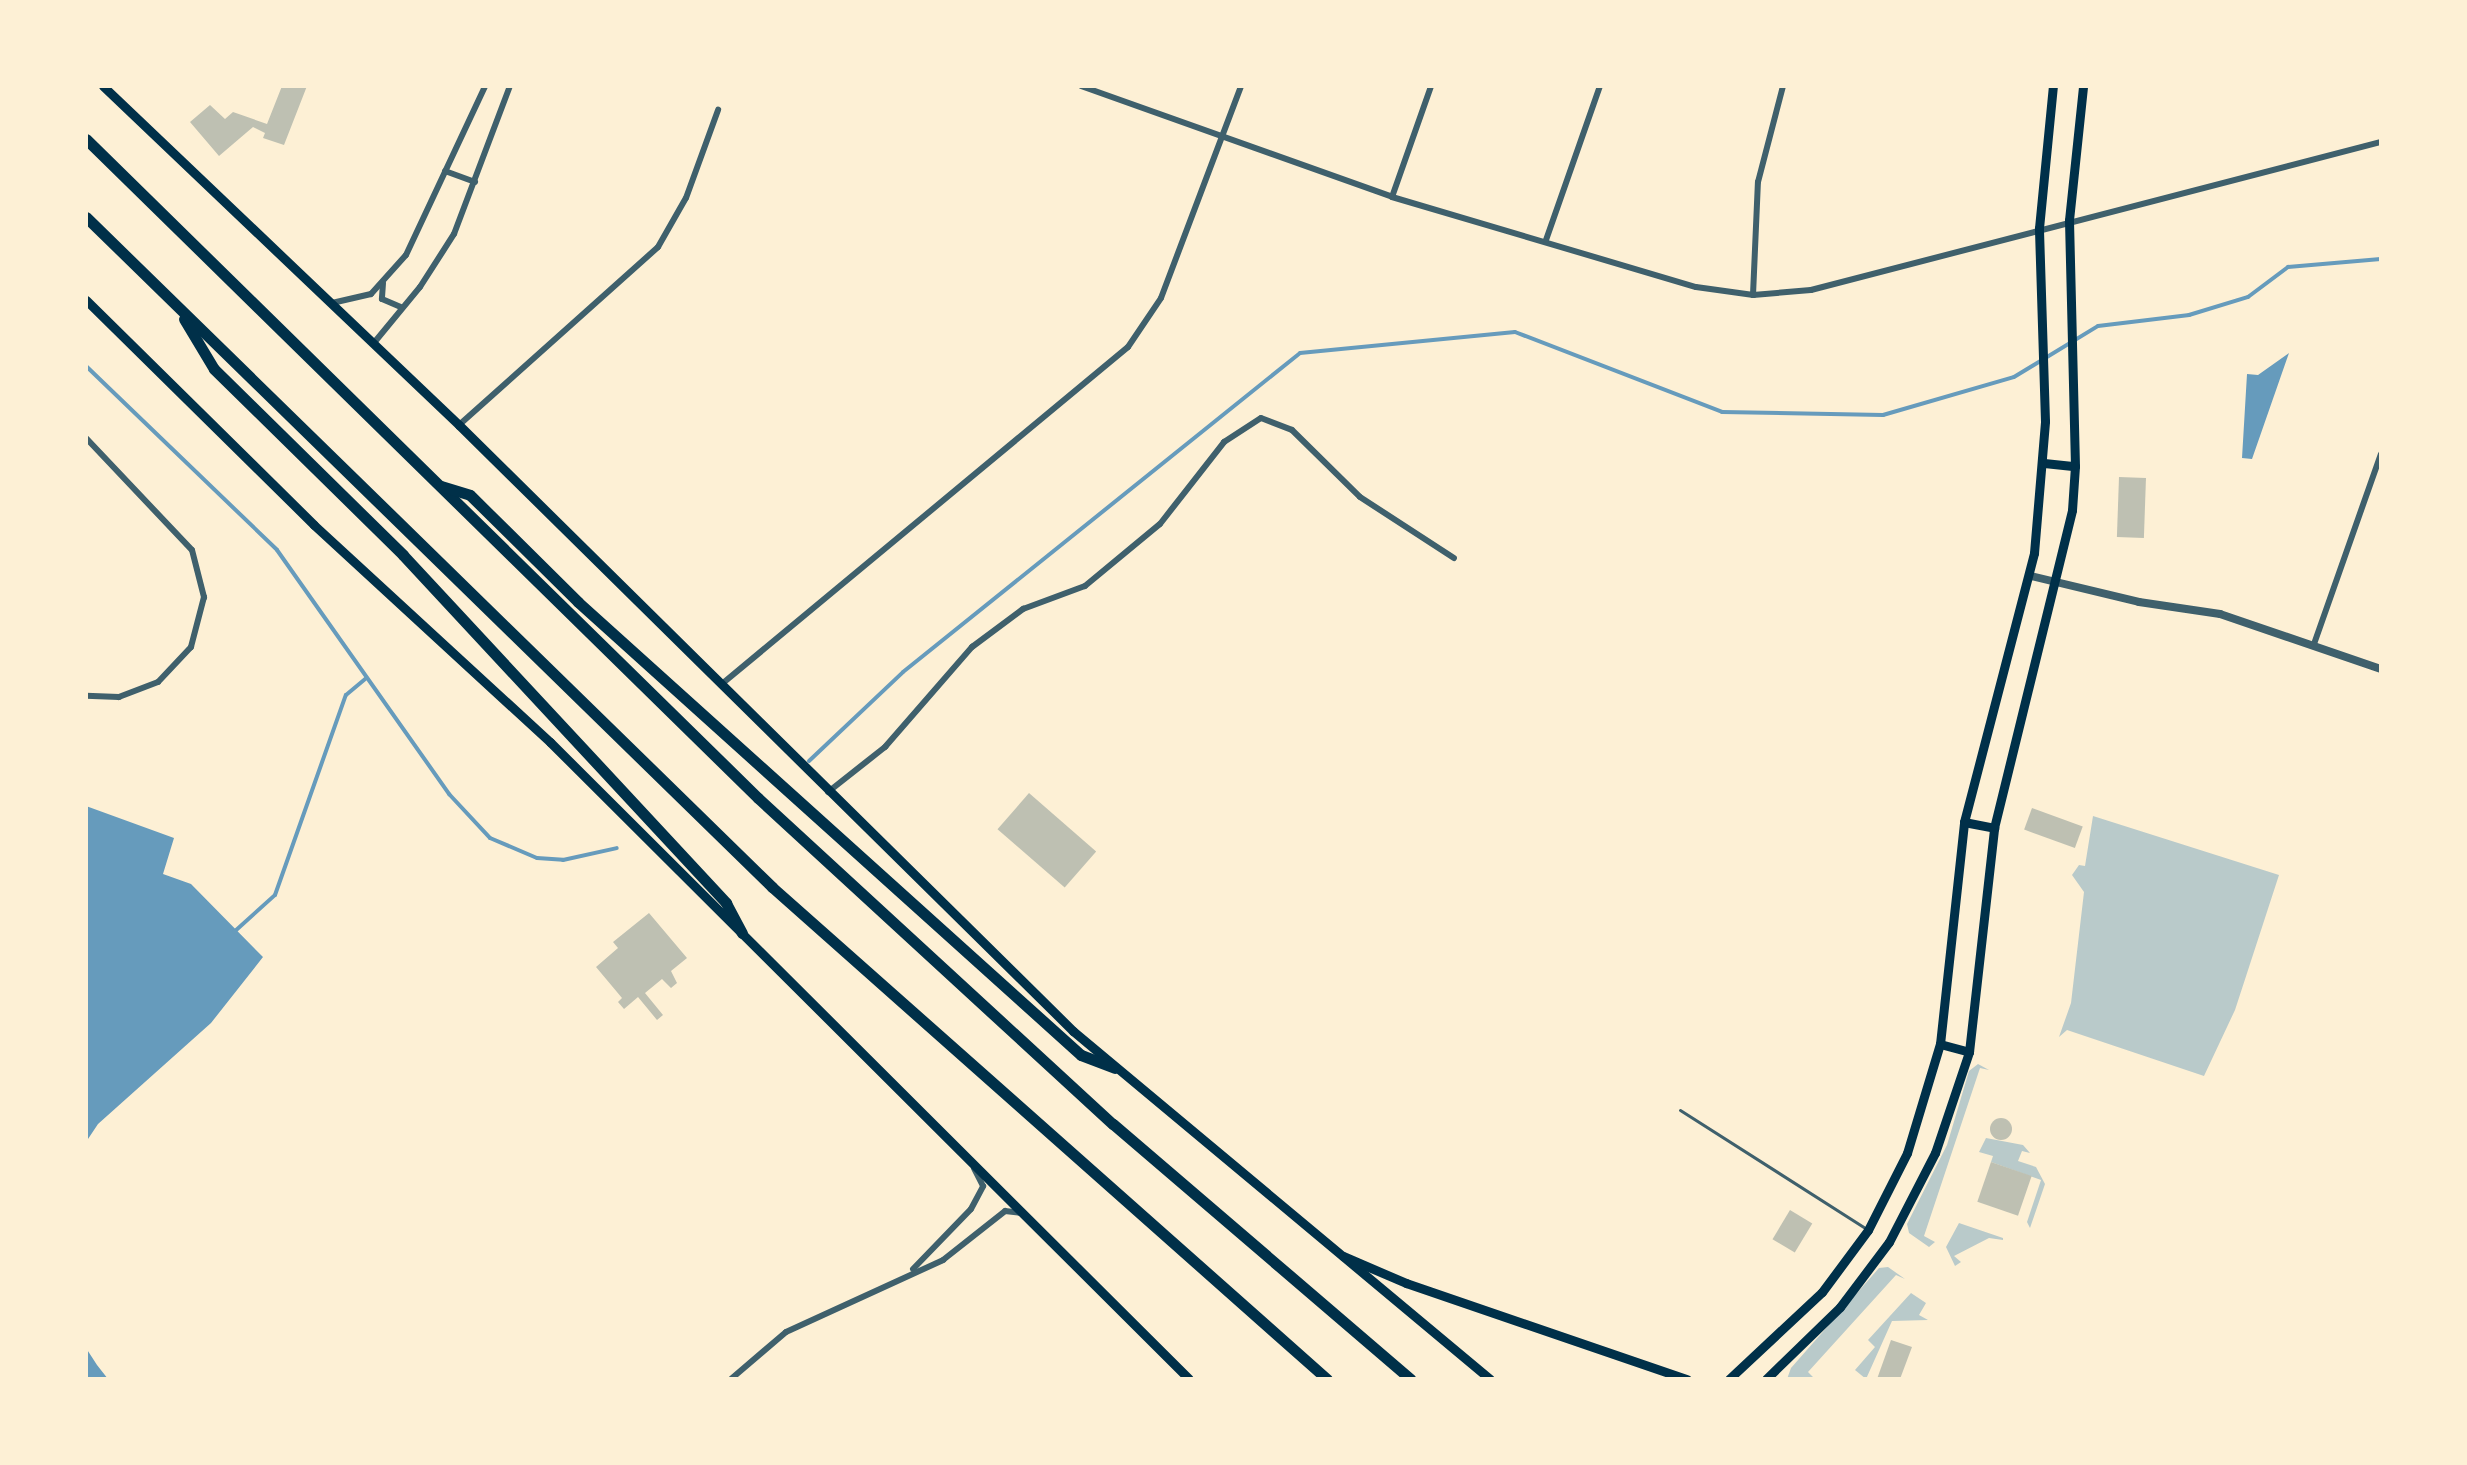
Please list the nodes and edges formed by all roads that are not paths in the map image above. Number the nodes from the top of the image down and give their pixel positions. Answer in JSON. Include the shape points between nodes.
{"nodes":[{"id":1,"x":103,"y":86,"type":"edge"},
{"id":2,"x":485,"y":86,"type":"edge"},
{"id":3,"x":510,"y":86,"type":"edge"},
{"id":4,"x":1081,"y":86,"type":"edge"},
{"id":5,"x":1241,"y":86,"type":"edge"},
{"id":6,"x":1431,"y":86,"type":"edge"},
{"id":7,"x":1600,"y":86,"type":"edge"},
{"id":8,"x":1783,"y":86,"type":"edge"},
{"id":9,"x":2053,"y":86,"type":"edge"},
{"id":10,"x":2083,"y":86,"type":"edge"},
{"id":11,"x":718,"y":110,"type":"dead end"},
{"id":12,"x":1221,"y":138,"type":"junction"},
{"id":13,"x":86,"y":139,"type":"edge"},
{"id":14,"x":2381,"y":142,"type":"edge"},
{"id":15,"x":445,"y":171,"type":"junction"},
{"id":16,"x":475,"y":182,"type":"junction"},
{"id":17,"x":1392,"y":197,"type":"junction"},
{"id":18,"x":86,"y":217,"type":"edge"},
{"id":19,"x":2069,"y":220,"type":"junction"},
{"id":20,"x":2039,"y":228,"type":"junction"},
{"id":21,"x":1546,"y":240,"type":"junction"},
{"id":22,"x":383,"y":283,"type":"junction"},
{"id":23,"x":1753,"y":295,"type":"junction"},
{"id":24,"x":86,"y":300,"type":"edge"},
{"id":25,"x":331,"y":303,"type":"junction"},
{"id":26,"x":176,"y":305,"type":"junction"},
{"id":27,"x":401,"y":307,"type":"junction"},
{"id":28,"x":373,"y":344,"type":"junction"},
{"id":29,"x":459,"y":425,"type":"junction"},
{"id":30,"x":86,"y":438,"type":"edge"},
{"id":31,"x":2381,"y":454,"type":"edge"},
{"id":32,"x":2044,"y":463,"type":"junction"},
{"id":33,"x":2075,"y":466,"type":"junction"},
{"id":34,"x":439,"y":485,"type":"junction"},
{"id":35,"x":1454,"y":558,"type":"dead end"},
{"id":36,"x":2031,"y":576,"type":"junction"},
{"id":37,"x":2058,"y":580,"type":"junction"},
{"id":38,"x":2314,"y":644,"type":"junction"},
{"id":39,"x":2381,"y":669,"type":"edge"},
{"id":40,"x":723,"y":683,"type":"junction"},
{"id":41,"x":86,"y":696,"type":"edge"},
{"id":42,"x":828,"y":792,"type":"junction"},
{"id":43,"x":1964,"y":822,"type":"junction"},
{"id":44,"x":1994,"y":828,"type":"junction"},
{"id":45,"x":742,"y":933,"type":"junction"},
{"id":46,"x":1940,"y":1044,"type":"junction"},
{"id":47,"x":1969,"y":1052,"type":"junction"},
{"id":48,"x":1115,"y":1068,"type":"junction"},
{"id":49,"x":1680,"y":1110,"type":"dead end"},
{"id":50,"x":968,"y":1153,"type":"junction"},
{"id":51,"x":1026,"y":1213,"type":"junction"},
{"id":52,"x":1868,"y":1230,"type":"junction"},
{"id":53,"x":1333,"y":1251,"type":"junction"},
{"id":54,"x":911,"y":1271,"type":"junction"},
{"id":55,"x":1781,"y":1367,"type":"junction"},
{"id":56,"x":731,"y":1379,"type":"edge"},
{"id":57,"x":1189,"y":1379,"type":"edge"},
{"id":58,"x":1327,"y":1379,"type":"edge"},
{"id":59,"x":1411,"y":1379,"type":"edge"},
{"id":60,"x":1490,"y":1379,"type":"edge"},
{"id":61,"x":1687,"y":1379,"type":"edge"},
{"id":62,"x":1729,"y":1379,"type":"edge"},
{"id":63,"x":1766,"y":1379,"type":"edge"},
{"id":64,"x":1783,"y":1379,"type":"edge"}],
"edges":[{"from":1,"to":25,"type":"main road"},
{"from":2,"to":15,"type":"street"},
{"from":3,"to":16,"type":"street"},
{"from":4,"to":12,"type":"street"},
{"from":5,"to":12,"type":"street"},
{"from":6,"to":17,"type":"street"},
{"from":7,"to":21,"type":"street"},
{"from":8,"to":23,"type":"street","via":[[1758,182]]},
{"from":9,"to":20,"type":"main road"},
{"from":10,"to":19,"type":"main road"},
{"from":11,"to":29,"type":"street","via":[[686,198],[658,247]]},
{"from":12,"to":17,"type":"street"},
{"from":12,"to":40,"type":"street","via":[[1161,298],[1128,347]]},
{"from":13,"to":34,"type":"highway"},
{"from":14,"to":19,"type":"street"},
{"from":15,"to":16,"type":"street"},
{"from":15,"to":22,"type":"street","via":[[415,240]]},
{"from":16,"to":27,"type":"street","via":[[443,254]]},
{"from":17,"to":21,"type":"street"},
{"from":18,"to":26,"type":"highway"},
{"from":19,"to":20,"type":"street"},
{"from":19,"to":33,"type":"main road"},
{"from":20,"to":23,"type":"street","via":[[1811,290]]},
{"from":20,"to":32,"type":"main road"},
{"from":21,"to":23,"type":"street","via":[[1696,287]]},
{"from":22,"to":25,"type":"street","via":[[358,300]]},
{"from":22,"to":27,"type":"street","via":[[382,299]]},
{"from":24,"to":45,"type":"main road","via":[[314,525],[550,742]]},
{"from":25,"to":28,"type":"main road"},
{"from":26,"to":45,"type":"highway","via":[[214,369],[413,566],[726,903]]},
{"from":26,"to":58,"type":"highway","via":[[772,887]]},
{"from":27,"to":28,"type":"street"},
{"from":28,"to":29,"type":"main road"},
{"from":29,"to":40,"type":"main road"},
{"from":30,"to":41,"type":"street","via":[[192,550],[204,597],[198,629],[182,659],[158,682],[119,697]]},
{"from":31,"to":38,"type":"street"},
{"from":32,"to":33,"type":"main road"},
{"from":32,"to":36,"type":"main road"},
{"from":33,"to":37,"type":"main road"},
{"from":34,"to":48,"type":"highway","via":[[470,495],[578,602],[1081,1055]]},
{"from":34,"to":59,"type":"highway","via":[[817,854],[1113,1124]]},
{"from":35,"to":42,"type":"street","via":[[1360,497],[1292,430],[1261,418],[1224,442],[1160,524],[1085,586],[1023,609],[972,647],[885,747]]},
{"from":36,"to":37,"type":"street"},
{"from":36,"to":43,"type":"main road"},
{"from":37,"to":38,"type":"street","via":[[2139,602],[2220,614]]},
{"from":37,"to":44,"type":"main road"},
{"from":38,"to":39,"type":"street"},
{"from":40,"to":42,"type":"main road"},
{"from":42,"to":48,"type":"main road","via":[[968,933]]},
{"from":43,"to":44,"type":"main road"},
{"from":43,"to":46,"type":"main road"},
{"from":44,"to":47,"type":"main road"},
{"from":45,"to":50,"type":"main road"},
{"from":46,"to":47,"type":"main road"},
{"from":46,"to":52,"type":"main road","via":[[1907,1153]]},
{"from":47,"to":55,"type":"main road","via":[[1935,1153],[1894,1234],[1840,1307]]},
{"from":48,"to":53,"type":"main road"},
{"from":49,"to":52,"type":"lane"},
{"from":50,"to":51,"type":"main road"},
{"from":50,"to":54,"type":"street","via":[[983,1186],[971,1209]]},
{"from":51,"to":54,"type":"street","via":[[1005,1211],[943,1260]]},
{"from":51,"to":57,"type":"main road"},
{"from":52,"to":62,"type":"main road","via":[[1822,1292]]},
{"from":53,"to":60,"type":"main road"},
{"from":53,"to":61,"type":"main road","via":[[1406,1283]]},
{"from":54,"to":56,"type":"street","via":[[786,1332]]},
{"from":55,"to":63,"type":"main road"},
{"from":55,"to":64,"type":"main road"}]}
